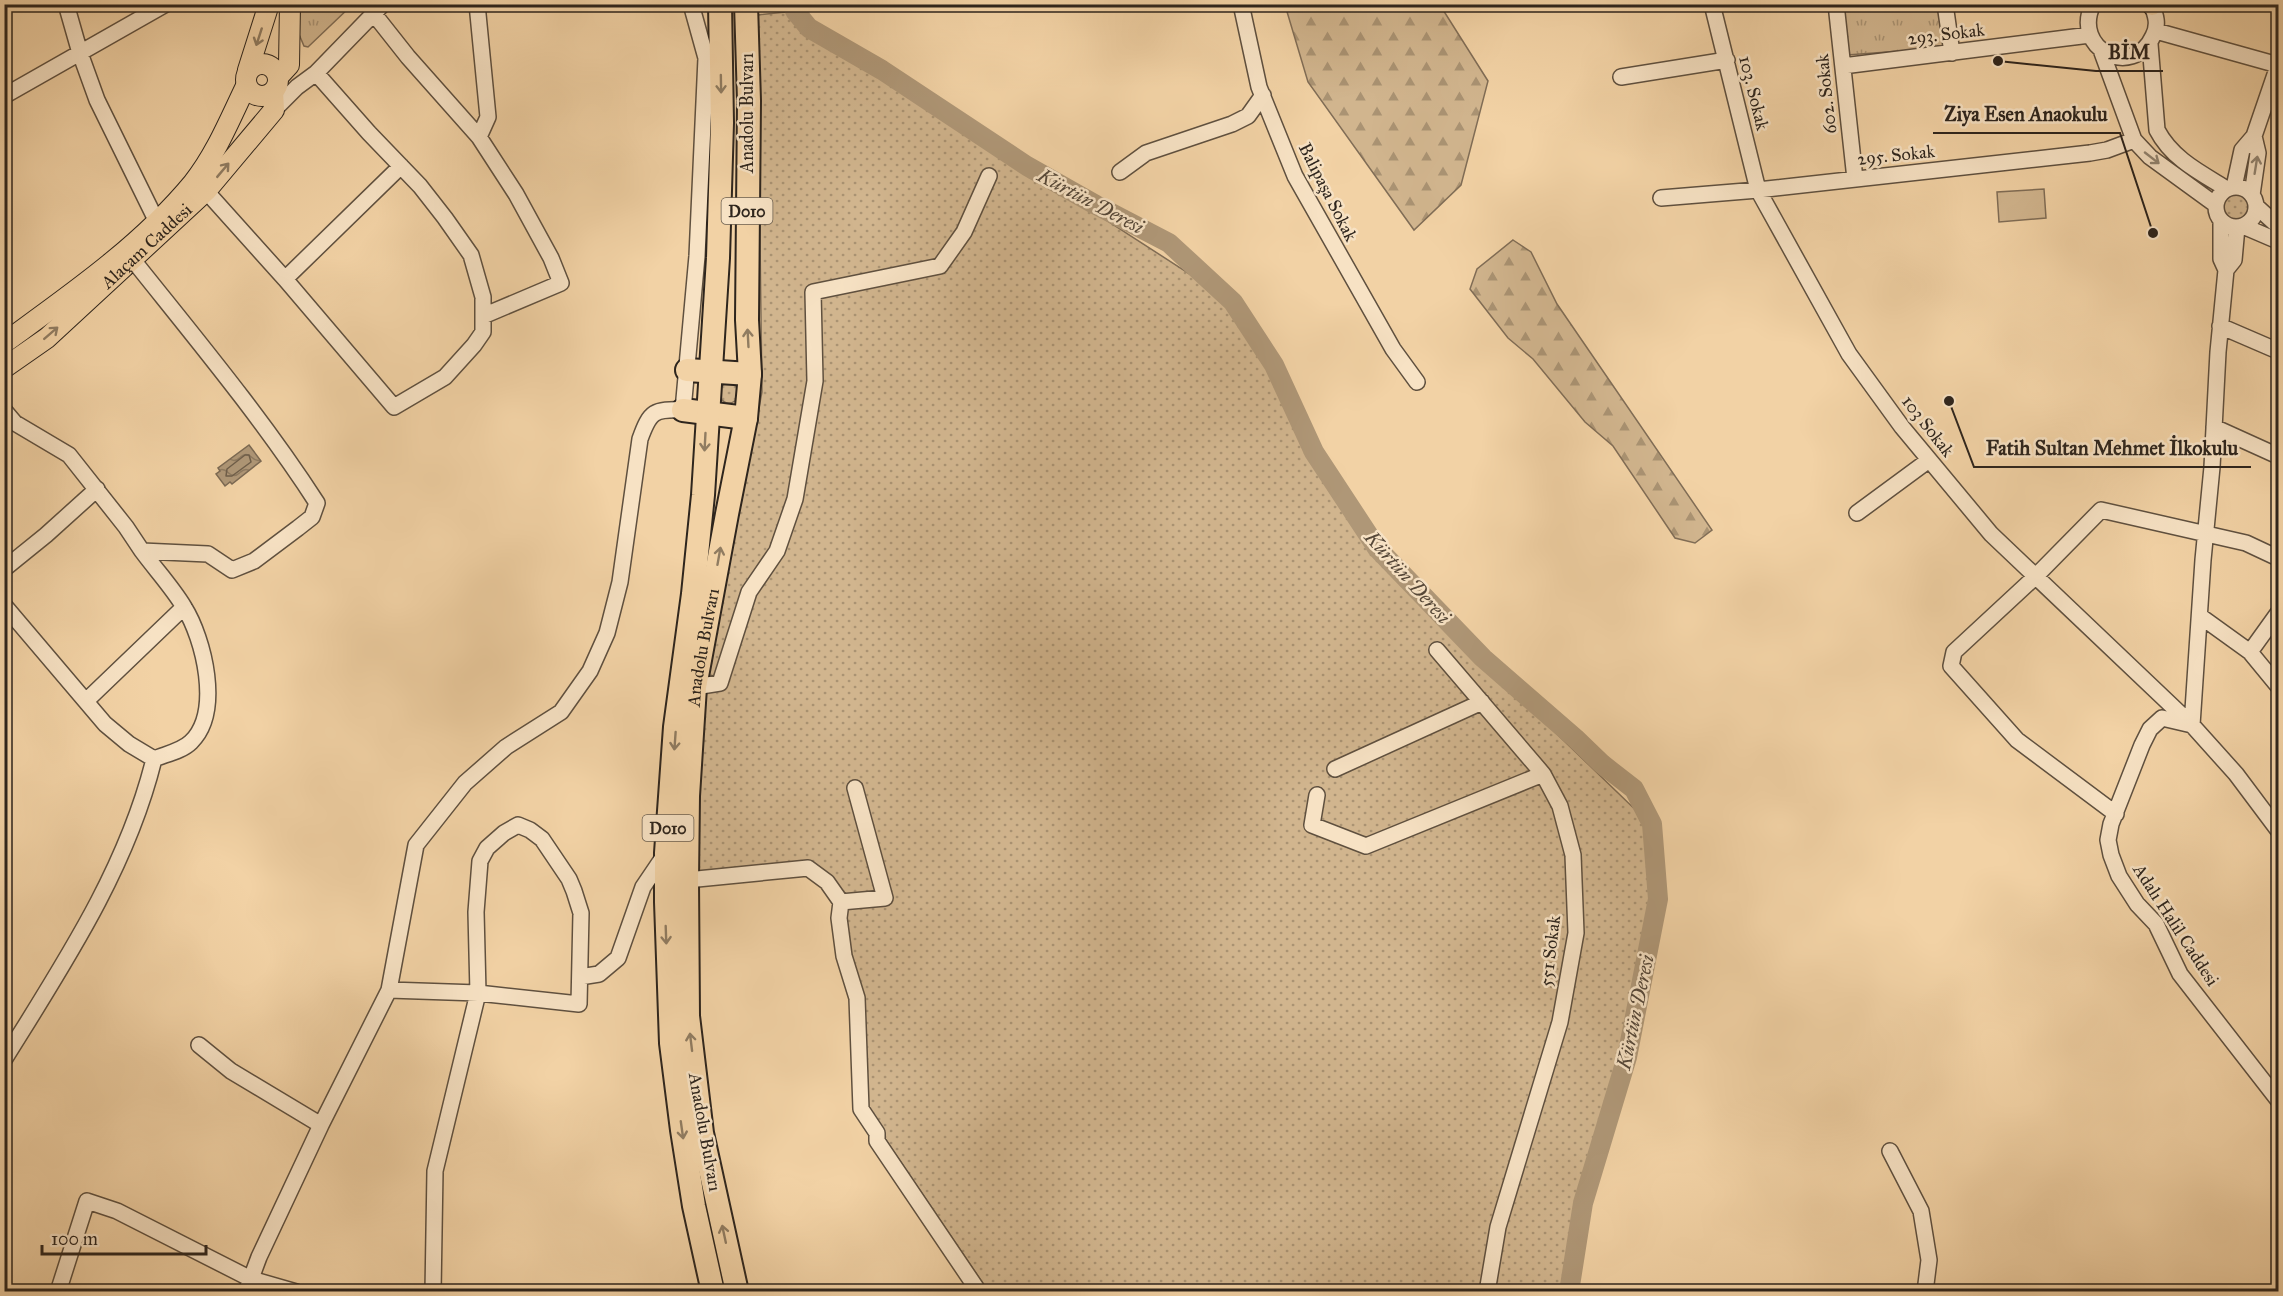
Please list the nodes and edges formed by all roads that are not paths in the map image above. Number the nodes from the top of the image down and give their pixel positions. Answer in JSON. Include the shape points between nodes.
{"nodes":[{"id":1,"x":66,"y":4,"type":"edge"},
{"id":2,"x":166,"y":4,"type":"edge"},
{"id":3,"x":269,"y":4,"type":"edge"},
{"id":4,"x":290,"y":4,"type":"edge"},
{"id":5,"x":477,"y":4,"type":"edge"},
{"id":6,"x":691,"y":4,"type":"edge"},
{"id":7,"x":720,"y":4,"type":"edge"},
{"id":8,"x":746,"y":4,"type":"edge"},
{"id":9,"x":1240,"y":4,"type":"edge"},
{"id":10,"x":1712,"y":4,"type":"edge"},
{"id":11,"x":1836,"y":4,"type":"edge"},
{"id":12,"x":1945,"y":4,"type":"edge"},
{"id":13,"x":2152,"y":5,"type":"edge"},
{"id":14,"x":374,"y":8,"type":"edge"},
{"id":15,"x":2089,"y":8,"type":"edge"},
{"id":16,"x":2090,"y":35,"type":"junction"},
{"id":17,"x":2153,"y":37,"type":"junction"},
{"id":18,"x":2101,"y":50,"type":"junction"},
{"id":19,"x":80,"y":53,"type":"junction"},
{"id":20,"x":1952,"y":53,"type":"junction"},
{"id":21,"x":1727,"y":60,"type":"junction"},
{"id":22,"x":1843,"y":66,"type":"junction"},
{"id":23,"x":2278,"y":66,"type":"edge"},
{"id":24,"x":316,"y":73,"type":"junction"},
{"id":25,"x":1621,"y":77,"type":"dead end"},
{"id":26,"x":247,"y":78,"type":"junction"},
{"id":27,"x":278,"y":86,"type":"junction"},
{"id":28,"x":1263,"y":95,"type":"junction"},
{"id":29,"x":4,"y":96,"type":"edge"},
{"id":30,"x":2254,"y":136,"type":"junction"},
{"id":31,"x":479,"y":137,"type":"junction"},
{"id":32,"x":2134,"y":140,"type":"junction"},
{"id":33,"x":401,"y":166,"type":"junction"},
{"id":34,"x":1120,"y":172,"type":"dead end"},
{"id":35,"x":989,"y":176,"type":"dead end"},
{"id":36,"x":1855,"y":179,"type":"junction"},
{"id":37,"x":2230,"y":188,"type":"junction"},
{"id":38,"x":1758,"y":190,"type":"junction"},
{"id":39,"x":206,"y":191,"type":"junction"},
{"id":40,"x":1661,"y":198,"type":"dead end"},
{"id":41,"x":2254,"y":201,"type":"junction"},
{"id":42,"x":2216,"y":205,"type":"junction"},
{"id":43,"x":157,"y":222,"type":"junction"},
{"id":44,"x":2222,"y":222,"type":"junction"},
{"id":45,"x":2278,"y":226,"type":"edge"},
{"id":46,"x":2240,"y":227,"type":"junction"},
{"id":47,"x":2278,"y":241,"type":"edge"},
{"id":48,"x":133,"y":260,"type":"junction"},
{"id":49,"x":2226,"y":270,"type":"junction"},
{"id":50,"x":285,"y":279,"type":"junction"},
{"id":51,"x":483,"y":316,"type":"junction"},
{"id":52,"x":2220,"y":326,"type":"junction"},
{"id":53,"x":4,"y":344,"type":"edge"},
{"id":54,"x":2278,"y":351,"type":"edge"},
{"id":55,"x":4,"y":368,"type":"edge"},
{"id":56,"x":687,"y":370,"type":"junction"},
{"id":57,"x":710,"y":372,"type":"junction"},
{"id":58,"x":750,"y":374,"type":"junction"},
{"id":59,"x":1417,"y":382,"type":"dead end"},
{"id":60,"x":4,"y":410,"type":"edge"},
{"id":61,"x":683,"y":410,"type":"junction"},
{"id":62,"x":707,"y":414,"type":"junction"},
{"id":63,"x":746,"y":418,"type":"junction"},
{"id":64,"x":2214,"y":427,"type":"junction"},
{"id":65,"x":2278,"y":456,"type":"edge"},
{"id":66,"x":1929,"y":460,"type":"junction"},
{"id":67,"x":97,"y":489,"type":"junction"},
{"id":68,"x":1857,"y":513,"type":"dead end"},
{"id":69,"x":2205,"y":532,"type":"junction"},
{"id":70,"x":142,"y":552,"type":"junction"},
{"id":71,"x":2278,"y":558,"type":"edge"},
{"id":72,"x":4,"y":569,"type":"edge"},
{"id":73,"x":2036,"y":576,"type":"junction"},
{"id":74,"x":4,"y":605,"type":"edge"},
{"id":75,"x":184,"y":607,"type":"junction"},
{"id":76,"x":2278,"y":613,"type":"edge"},
{"id":77,"x":2200,"y":616,"type":"junction"},
{"id":78,"x":1437,"y":650,"type":"dead end"},
{"id":79,"x":2250,"y":652,"type":"junction"},
{"id":80,"x":2278,"y":686,"type":"edge"},
{"id":81,"x":695,"y":687,"type":"junction"},
{"id":82,"x":86,"y":701,"type":"junction"},
{"id":83,"x":1482,"y":702,"type":"junction"},
{"id":84,"x":2192,"y":725,"type":"junction"},
{"id":85,"x":154,"y":759,"type":"junction"},
{"id":86,"x":1335,"y":769,"type":"dead end"},
{"id":87,"x":1543,"y":774,"type":"junction"},
{"id":88,"x":855,"y":788,"type":"dead end"},
{"id":89,"x":1317,"y":795,"type":"dead end"},
{"id":90,"x":2116,"y":814,"type":"junction"},
{"id":91,"x":2278,"y":830,"type":"edge"},
{"id":92,"x":666,"y":853,"type":"junction"},
{"id":93,"x":687,"y":880,"type":"junction"},
{"id":94,"x":841,"y":902,"type":"junction"},
{"id":95,"x":580,"y":977,"type":"junction"},
{"id":96,"x":389,"y":990,"type":"junction"},
{"id":97,"x":478,"y":993,"type":"junction"},
{"id":98,"x":199,"y":1045,"type":"dead end"},
{"id":99,"x":4,"y":1060,"type":"edge"},
{"id":100,"x":2278,"y":1100,"type":"edge"},
{"id":101,"x":321,"y":1125,"type":"junction"},
{"id":102,"x":1890,"y":1151,"type":"dead end"},
{"id":103,"x":248,"y":1285,"type":"edge"},
{"id":104,"x":58,"y":1292,"type":"edge"},
{"id":105,"x":297,"y":1292,"type":"edge"},
{"id":106,"x":433,"y":1292,"type":"edge"},
{"id":107,"x":713,"y":1292,"type":"edge"},
{"id":108,"x":737,"y":1292,"type":"edge"},
{"id":109,"x":979,"y":1292,"type":"edge"},
{"id":110,"x":1487,"y":1292,"type":"edge"},
{"id":111,"x":1925,"y":1292,"type":"edge"}],
"edges":[{"from":1,"to":19,"type":"street"},
{"from":2,"to":19,"type":"street"},
{"from":3,"to":26,"type":"main road","name":"Alaçam Caddesi","one_way":true},
{"from":4,"to":27,"type":"main road"},
{"from":5,"to":31,"type":"street","via":[[488,117]]},
{"from":6,"to":56,"type":"street","via":[[706,58],[697,256]]},
{"from":7,"to":57,"type":"highway","name":"Anadolu Bulvarı","number":"D010","one_way":true,"via":[[722,134]]},
{"from":58,"to":8,"type":"highway","name":"Anadolu Bulvarı","number":"D010","one_way":true},
{"from":9,"to":28,"type":"street","name":"Balipaşa Sokak"},
{"from":10,"to":21,"type":"street","name":"103. Sokak"},
{"from":11,"to":22,"type":"street","name":"602. Sokak"},
{"from":12,"to":20,"type":"street"},
{"from":13,"to":17,"type":"street","via":[[2156,18]]},
{"from":14,"to":24,"type":"street"},
{"from":14,"to":27,"type":"street","via":[[303,71]]},
{"from":14,"to":31,"type":"street","via":[[408,57]]},
{"from":15,"to":16,"type":"street"},
{"from":16,"to":18,"type":"street"},
{"from":16,"to":20,"type":"street","name":"293. Sokak"},
{"from":17,"to":18,"type":"street","via":[[2142,51],[2132,56],[2121,57]]},
{"from":17,"to":23,"type":"street"},
{"from":17,"to":37,"type":"street","via":[[2157,130],[2162,140],[2181,159]]},
{"from":18,"to":32,"type":"street"},
{"from":19,"to":29,"type":"street"},
{"from":19,"to":43,"type":"street","via":[[97,100]]},
{"from":20,"to":22,"type":"street","name":"293. Sokak"},
{"from":21,"to":25,"type":"street"},
{"from":21,"to":38,"type":"street","name":"103. Sokak"},
{"from":22,"to":36,"type":"street","name":"602. Sokak"},
{"from":23,"to":30,"type":"street"},
{"from":24,"to":27,"type":"street","via":[[297,87]]},
{"from":24,"to":33,"type":"street"},
{"from":26,"to":27,"type":"main road","via":[[249,91],[258,96],[263,97]]},
{"from":26,"to":27,"type":"main road","via":[[252,67],[262,64],[272,68]]},
{"from":26,"to":43,"type":"main road","name":"Alaçam Caddesi","via":[[221,139],[194,181]]},
{"from":39,"to":27,"type":"main road","name":"Alaçam Caddesi","one_way":true},
{"from":28,"to":34,"type":"street","via":[[1248,116],[1146,153]]},
{"from":28,"to":59,"type":"street","name":"Balipaşa Sokak","via":[[1295,176],[1316,216],[1393,349]]},
{"from":30,"to":37,"type":"street","via":[[2242,150]]},
{"from":41,"to":30,"type":"street","one_way":true,"via":[[2258,153]]},
{"from":31,"to":51,"type":"street","via":[[516,194],[561,283]]},
{"from":32,"to":36,"type":"street","name":"295. Sokak","via":[[2090,153]]},
{"from":32,"to":42,"type":"street","one_way":true,"via":[[2150,157]]},
{"from":33,"to":50,"type":"street"},
{"from":33,"to":51,"type":"street","via":[[471,255],[483,297]]},
{"from":35,"to":81,"type":"street","via":[[964,232],[940,266],[813,292],[815,381],[795,499],[777,551],[749,592],[720,683]]},
{"from":36,"to":38,"type":"street","name":"295. Sokak"},
{"from":37,"to":41,"type":"street","via":[[2247,190]]},
{"from":37,"to":42,"type":"street"},
{"from":38,"to":40,"type":"street","name":"295. Sokak"},
{"from":38,"to":66,"type":"street","name":"103 Sokak","via":[[1849,354]]},
{"from":39,"to":48,"type":"main road","name":"Alaçam Caddesi"},
{"from":39,"to":50,"type":"street"},
{"from":41,"to":45,"type":"street"},
{"from":41,"to":46,"type":"street","via":[[2253,218]]},
{"from":42,"to":44,"type":"street"},
{"from":43,"to":53,"type":"main road","name":"Alaçam Caddesi","via":[[78,289]]},
{"from":44,"to":46,"type":"street"},
{"from":44,"to":49,"type":"street","via":[[2221,260]]},
{"from":46,"to":47,"type":"street"},
{"from":46,"to":49,"type":"street","via":[[2234,260]]},
{"from":55,"to":48,"type":"main road","name":"Alaçam Caddesi","one_way":true,"via":[[47,338]]},
{"from":48,"to":70,"type":"street","via":[[213,360],[317,503],[312,517],[254,561],[232,570],[208,554]]},
{"from":49,"to":52,"type":"street"},
{"from":50,"to":51,"type":"street","via":[[394,407],[445,377],[483,332]]},
{"from":52,"to":54,"type":"street"},
{"from":52,"to":64,"type":"street"},
{"from":56,"to":57,"type":"highway"},
{"from":56,"to":61,"type":"street"},
{"from":57,"to":58,"type":"highway"},
{"from":57,"to":62,"type":"highway","name":"Anadolu Bulvarı","number":"D010"},
{"from":58,"to":63,"type":"highway","name":"Anadolu Bulvarı","number":"D010"},
{"from":60,"to":67,"type":"street","via":[[15,423],[69,455]]},
{"from":61,"to":62,"type":"highway"},
{"from":61,"to":96,"type":"street","via":[[655,412],[647,419],[640,439],[620,582],[607,633],[590,671],[561,712],[506,747],[465,783],[416,845]]},
{"from":62,"to":63,"type":"highway"},
{"from":62,"to":92,"type":"highway","name":"Anadolu Bulvarı","number":"D010","one_way":true,"via":[[703,495],[675,728]]},
{"from":81,"to":63,"type":"highway","name":"Anadolu Bulvarı","number":"D010","one_way":true},
{"from":64,"to":65,"type":"street"},
{"from":64,"to":69,"type":"street"},
{"from":66,"to":68,"type":"street"},
{"from":66,"to":73,"type":"street","name":"103 Sokak","via":[[1991,534]]},
{"from":67,"to":70,"type":"street"},
{"from":67,"to":72,"type":"street"},
{"from":69,"to":71,"type":"street","via":[[2246,543]]},
{"from":69,"to":73,"type":"street","via":[[2101,510]]},
{"from":69,"to":77,"type":"street"},
{"from":70,"to":75,"type":"street"},
{"from":73,"to":84,"type":"street","name":"103 Sokak"},
{"from":73,"to":90,"type":"street","via":[[1954,652],[1951,666],[2017,740]]},
{"from":74,"to":82,"type":"street"},
{"from":75,"to":82,"type":"street"},
{"from":75,"to":85,"type":"street","via":[[201,643],[207,685],[206,714],[201,731],[191,742]]},
{"from":76,"to":79,"type":"street"},
{"from":77,"to":79,"type":"street"},
{"from":77,"to":84,"type":"street"},
{"from":78,"to":83,"type":"street","name":"551 Sokak"},
{"from":79,"to":80,"type":"street"},
{"from":81,"to":93,"type":"highway","name":"Anadolu Bulvarı","number":"D010"},
{"from":82,"to":85,"type":"street","via":[[105,724]]},
{"from":83,"to":86,"type":"street"},
{"from":83,"to":87,"type":"street","name":"551 Sokak"},
{"from":84,"to":90,"type":"street","name":"Adalı Halil Caddesi","via":[[2162,718],[2150,729]]},
{"from":84,"to":91,"type":"street","name":"103 Sokak"},
{"from":85,"to":99,"type":"street","via":[[144,797],[103,896]]},
{"from":87,"to":89,"type":"street","via":[[1366,846],[1312,825]]},
{"from":87,"to":110,"type":"street","name":"551 Sokak","via":[[1560,806],[1573,855],[1576,933],[1560,1022],[1498,1227]]},
{"from":88,"to":94,"type":"street","via":[[885,898]]},
{"from":90,"to":100,"type":"street","name":"Adalı Halil Caddesi","via":[[2108,840],[2119,876],[2156,924],[2180,974]]},
{"from":92,"to":95,"type":"street","via":[[643,887],[618,958],[599,974]]},
{"from":92,"to":107,"type":"highway","name":"Anadolu Bulvarı","number":"D010","one_way":true,"via":[[671,1043],[681,1130]]},
{"from":93,"to":94,"type":"street","via":[[808,868],[827,882]]},
{"from":108,"to":93,"type":"highway","name":"Anadolu Bulvarı","number":"D010","one_way":true,"via":[[702,1133],[688,1016]]},
{"from":94,"to":109,"type":"street","via":[[844,956],[857,998],[861,1109],[877,1141]]},
{"from":95,"to":97,"type":"street","via":[[579,1004]]},
{"from":95,"to":97,"type":"street","via":[[581,913],[574,891],[542,839],[518,825],[487,848],[480,861],[476,912]]},
{"from":96,"to":97,"type":"street"},
{"from":96,"to":101,"type":"street"},
{"from":97,"to":106,"type":"street","via":[[435,1171]]},
{"from":98,"to":101,"type":"street","via":[[231,1071]]},
{"from":101,"to":103,"type":"street"},
{"from":102,"to":111,"type":"street","via":[[1921,1212],[1929,1260]]},
{"from":103,"to":104,"type":"street","via":[[117,1210],[87,1201]]},
{"from":103,"to":105,"type":"street"}]}
